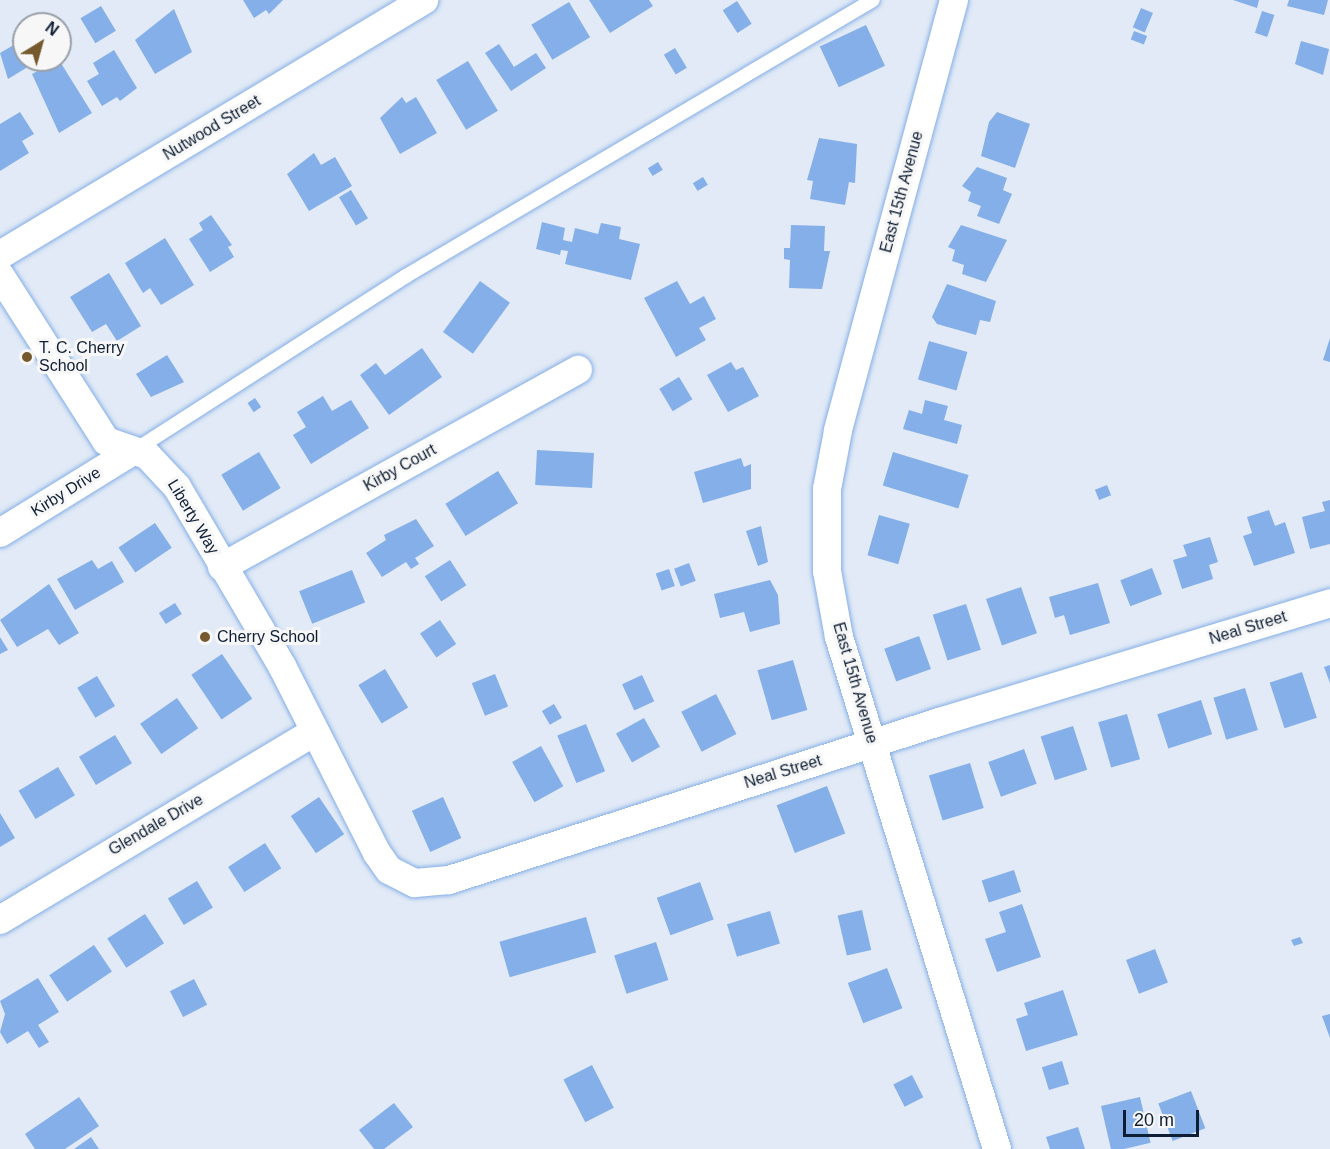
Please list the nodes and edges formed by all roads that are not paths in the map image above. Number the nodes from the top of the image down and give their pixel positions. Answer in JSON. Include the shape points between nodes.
{"nodes":[{"id":1,"x":424,"y":0,"type":"edge"},
{"id":2,"x":873,"y":0,"type":"edge"},
{"id":3,"x":954,"y":0,"type":"edge"},
{"id":4,"x":0,"y":255,"type":"edge"},
{"id":5,"x":0,"y":275,"type":"edge"},
{"id":6,"x":578,"y":370,"type":"dead end"},
{"id":7,"x":133,"y":451,"type":"junction"},
{"id":8,"x":0,"y":533,"type":"edge"},
{"id":9,"x":222,"y":567,"type":"junction"},
{"id":10,"x":1330,"y":603,"type":"edge"},
{"id":11,"x":313,"y":733,"type":"junction"},
{"id":12,"x":873,"y":744,"type":"junction"},
{"id":13,"x":0,"y":920,"type":"edge"},
{"id":14,"x":997,"y":1149,"type":"edge"}],
"edges":[{"from":1,"to":4,"type":"street","name":"Nutwood Street"},
{"from":2,"to":7,"type":"lane","via":[[406,276]]},
{"from":3,"to":12,"type":"street","name":"East 15th Avenue","via":[[838,431],[827,489],[827,571],[839,637]]},
{"from":5,"to":7,"type":"street","name":"Liberty Way","via":[[106,441]]},
{"from":6,"to":9,"type":"street","name":"Kirby Court"},
{"from":7,"to":8,"type":"street","name":"Kirby Drive"},
{"from":7,"to":9,"type":"street","name":"Liberty Way","via":[[166,471]]},
{"from":9,"to":11,"type":"street","name":"Liberty Way","via":[[282,666]]},
{"from":10,"to":12,"type":"street","name":"Neal Street"},
{"from":11,"to":12,"type":"street","name":"Neal Street","via":[[389,870],[409,881],[431,884]]},
{"from":11,"to":13,"type":"street","name":"Glendale Drive"},
{"from":12,"to":14,"type":"street","name":"East 15th Avenue"}]}
